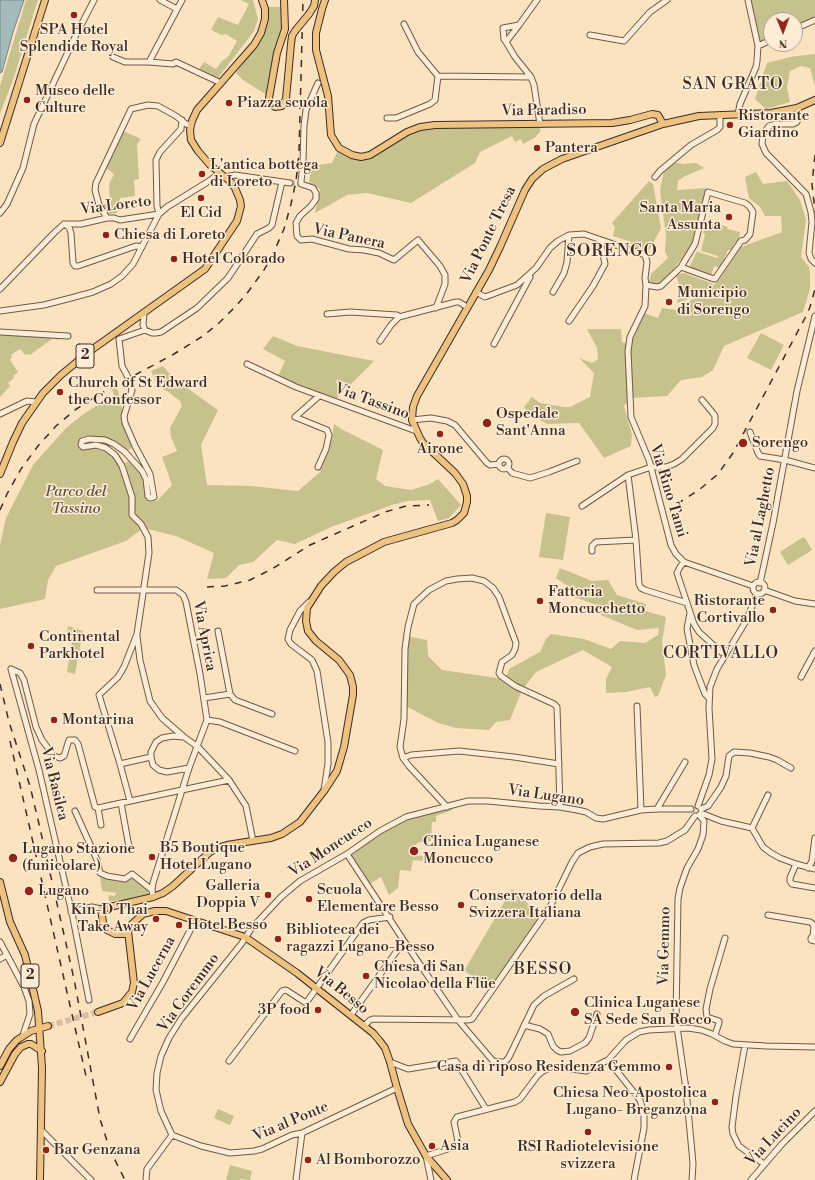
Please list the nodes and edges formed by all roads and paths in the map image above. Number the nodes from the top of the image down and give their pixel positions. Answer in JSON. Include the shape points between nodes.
{"nodes":[{"id":1,"x":45,"y":0,"type":"edge"},
{"id":2,"x":94,"y":0,"type":"edge"},
{"id":3,"x":160,"y":0,"type":"edge"},
{"id":4,"x":182,"y":0,"type":"edge"},
{"id":5,"x":262,"y":0,"type":"edge"},
{"id":6,"x":284,"y":0,"type":"edge"},
{"id":7,"x":315,"y":0,"type":"edge"},
{"id":8,"x":325,"y":0,"type":"edge"},
{"id":9,"x":537,"y":0,"type":"edge"},
{"id":10,"x":667,"y":0,"type":"edge"},
{"id":11,"x":748,"y":0,"type":"edge"},
{"id":12,"x":177,"y":9,"type":"junction"},
{"id":13,"x":815,"y":20,"type":"edge"},
{"id":14,"x":404,"y":24,"type":"dead end"},
{"id":15,"x":519,"y":25,"type":"junction"},
{"id":16,"x":803,"y":25,"type":"edge"},
{"id":17,"x":590,"y":35,"type":"dead end"},
{"id":18,"x":506,"y":42,"type":"junction"},
{"id":19,"x":763,"y":44,"type":"edge"},
{"id":20,"x":758,"y":46,"type":"junction"},
{"id":21,"x":113,"y":57,"type":"dead end"},
{"id":22,"x":149,"y":62,"type":"junction"},
{"id":23,"x":438,"y":76,"type":"junction"},
{"id":24,"x":531,"y":77,"type":"junction"},
{"id":25,"x":221,"y":83,"type":"junction"},
{"id":26,"x":318,"y":83,"type":"dead end"},
{"id":27,"x":815,"y":100,"type":"edge"},
{"id":28,"x":797,"y":108,"type":"junction"},
{"id":29,"x":720,"y":115,"type":"junction"},
{"id":30,"x":738,"y":115,"type":"junction"},
{"id":31,"x":387,"y":118,"type":"dead end"},
{"id":32,"x":182,"y":120,"type":"junction"},
{"id":33,"x":540,"y":124,"type":"junction"},
{"id":34,"x":663,"y":124,"type":"junction"},
{"id":35,"x":190,"y":125,"type":"junction"},
{"id":36,"x":0,"y":143,"type":"edge"},
{"id":37,"x":223,"y":175,"type":"junction"},
{"id":38,"x":655,"y":177,"type":"dead end"},
{"id":39,"x":282,"y":182,"type":"junction"},
{"id":40,"x":290,"y":183,"type":"tunnel mouth"},
{"id":41,"x":0,"y":213,"type":"edge"},
{"id":42,"x":159,"y":214,"type":"junction"},
{"id":43,"x":107,"y":218,"type":"junction"},
{"id":44,"x":64,"y":224,"type":"junction"},
{"id":45,"x":569,"y":235,"type":"junction"},
{"id":46,"x":600,"y":240,"type":"junction"},
{"id":47,"x":142,"y":247,"type":"junction"},
{"id":48,"x":815,"y":263,"type":"edge"},
{"id":49,"x":681,"y":267,"type":"junction"},
{"id":50,"x":532,"y":272,"type":"junction"},
{"id":51,"x":646,"y":285,"type":"junction"},
{"id":52,"x":0,"y":289,"type":"edge"},
{"id":53,"x":476,"y":292,"type":"junction"},
{"id":54,"x":553,"y":292,"type":"dead end"},
{"id":55,"x":467,"y":307,"type":"junction"},
{"id":56,"x":436,"y":308,"type":"junction"},
{"id":57,"x":0,"y":311,"type":"edge"},
{"id":58,"x":144,"y":313,"type":"junction"},
{"id":59,"x":327,"y":314,"type":"dead end"},
{"id":60,"x":815,"y":316,"type":"edge"},
{"id":61,"x":399,"y":317,"type":"junction"},
{"id":62,"x":569,"y":321,"type":"dead end"},
{"id":63,"x":145,"y":330,"type":"junction"},
{"id":64,"x":0,"y":332,"type":"edge"},
{"id":65,"x":115,"y":334,"type":"junction"},
{"id":66,"x":68,"y":336,"type":"dead end"},
{"id":67,"x":119,"y":339,"type":"junction"},
{"id":68,"x":380,"y":341,"type":"dead end"},
{"id":69,"x":494,"y":344,"type":"dead end"},
{"id":70,"x":247,"y":364,"type":"dead end"},
{"id":71,"x":319,"y":396,"type":"junction"},
{"id":72,"x":702,"y":400,"type":"dead end"},
{"id":73,"x":36,"y":402,"type":"junction"},
{"id":74,"x":0,"y":414,"type":"edge"},
{"id":75,"x":412,"y":420,"type":"junction"},
{"id":76,"x":416,"y":431,"type":"junction"},
{"id":77,"x":750,"y":432,"type":"dead end"},
{"id":78,"x":576,"y":460,"type":"dead end"},
{"id":79,"x":785,"y":460,"type":"junction"},
{"id":80,"x":499,"y":464,"type":"junction"},
{"id":81,"x":318,"y":467,"type":"dead end"},
{"id":82,"x":507,"y":467,"type":"junction"},
{"id":83,"x":651,"y":467,"type":"junction"},
{"id":84,"x":815,"y":468,"type":"edge"},
{"id":85,"x":0,"y":474,"type":"edge"},
{"id":86,"x":628,"y":475,"type":"junction"},
{"id":87,"x":582,"y":506,"type":"dead end"},
{"id":88,"x":636,"y":540,"type":"junction"},
{"id":89,"x":592,"y":551,"type":"dead end"},
{"id":90,"x":684,"y":562,"type":"junction"},
{"id":91,"x":760,"y":583,"type":"junction"},
{"id":92,"x":753,"y":586,"type":"junction"},
{"id":93,"x":97,"y":590,"type":"dead end"},
{"id":94,"x":144,"y":590,"type":"junction"},
{"id":95,"x":764,"y":590,"type":"junction"},
{"id":96,"x":757,"y":594,"type":"junction"},
{"id":97,"x":309,"y":602,"type":"junction"},
{"id":98,"x":687,"y":602,"type":"junction"},
{"id":99,"x":815,"y":604,"type":"edge"},
{"id":100,"x":690,"y":612,"type":"junction"},
{"id":101,"x":218,"y":631,"type":"dead end"},
{"id":102,"x":137,"y":634,"type":"junction"},
{"id":103,"x":815,"y":651,"type":"edge"},
{"id":104,"x":725,"y":654,"type":"junction"},
{"id":105,"x":801,"y":677,"type":"dead end"},
{"id":106,"x":230,"y":694,"type":"junction"},
{"id":107,"x":204,"y":698,"type":"junction"},
{"id":108,"x":709,"y":698,"type":"junction"},
{"id":109,"x":637,"y":706,"type":"dead end"},
{"id":110,"x":272,"y":714,"type":"dead end"},
{"id":111,"x":207,"y":720,"type":"junction"},
{"id":112,"x":184,"y":737,"type":"junction"},
{"id":113,"x":198,"y":747,"type":"junction"},
{"id":114,"x":295,"y":751,"type":"dead end"},
{"id":115,"x":151,"y":757,"type":"junction"},
{"id":116,"x":403,"y":758,"type":"junction"},
{"id":117,"x":685,"y":762,"type":"dead end"},
{"id":118,"x":120,"y":764,"type":"junction"},
{"id":119,"x":559,"y":764,"type":"junction"},
{"id":120,"x":189,"y":768,"type":"junction"},
{"id":121,"x":791,"y":768,"type":"dead end"},
{"id":122,"x":229,"y":780,"type":"junction"},
{"id":123,"x":182,"y":790,"type":"junction"},
{"id":124,"x":324,"y":791,"type":"junction"},
{"id":125,"x":768,"y":795,"type":"dead end"},
{"id":126,"x":130,"y":801,"type":"junction"},
{"id":127,"x":121,"y":803,"type":"junction"},
{"id":128,"x":447,"y":807,"type":"junction"},
{"id":129,"x":560,"y":807,"type":"junction"},
{"id":130,"x":98,"y":808,"type":"junction"},
{"id":131,"x":657,"y":809,"type":"junction"},
{"id":132,"x":641,"y":810,"type":"junction"},
{"id":133,"x":75,"y":812,"type":"dead end"},
{"id":134,"x":699,"y":812,"type":"junction"},
{"id":135,"x":101,"y":825,"type":"dead end"},
{"id":136,"x":752,"y":828,"type":"junction"},
{"id":137,"x":815,"y":838,"type":"edge"},
{"id":138,"x":253,"y":841,"type":"junction"},
{"id":139,"x":129,"y":847,"type":"dead end"},
{"id":140,"x":347,"y":854,"type":"junction"},
{"id":141,"x":796,"y":864,"type":"junction"},
{"id":142,"x":808,"y":868,"type":"junction"},
{"id":143,"x":815,"y":869,"type":"edge"},
{"id":144,"x":0,"y":882,"type":"edge"},
{"id":145,"x":815,"y":888,"type":"edge"},
{"id":146,"x":152,"y":890,"type":"junction"},
{"id":147,"x":153,"y":897,"type":"junction"},
{"id":148,"x":102,"y":909,"type":"junction"},
{"id":149,"x":72,"y":912,"type":"junction"},
{"id":150,"x":768,"y":915,"type":"dead end"},
{"id":151,"x":390,"y":918,"type":"junction"},
{"id":152,"x":195,"y":921,"type":"junction"},
{"id":153,"x":128,"y":934,"type":"junction"},
{"id":154,"x":245,"y":937,"type":"junction"},
{"id":155,"x":725,"y":938,"type":"dead end"},
{"id":156,"x":404,"y":941,"type":"junction"},
{"id":157,"x":815,"y":941,"type":"edge"},
{"id":158,"x":0,"y":942,"type":"edge"},
{"id":159,"x":7,"y":955,"type":"junction"},
{"id":160,"x":0,"y":959,"type":"edge"},
{"id":161,"x":574,"y":978,"type":"dead end"},
{"id":162,"x":317,"y":988,"type":"junction"},
{"id":163,"x":89,"y":1000,"type":"dead end"},
{"id":164,"x":98,"y":1012,"type":"tunnel mouth"},
{"id":165,"x":597,"y":1014,"type":"dead end"},
{"id":166,"x":351,"y":1016,"type":"junction"},
{"id":167,"x":458,"y":1020,"type":"junction"},
{"id":168,"x":524,"y":1025,"type":"junction"},
{"id":169,"x":48,"y":1026,"type":"tunnel mouth"},
{"id":170,"x":364,"y":1026,"type":"junction"},
{"id":171,"x":40,"y":1028,"type":"junction"},
{"id":172,"x":676,"y":1028,"type":"junction"},
{"id":173,"x":23,"y":1035,"type":"junction"},
{"id":174,"x":714,"y":1035,"type":"junction"},
{"id":175,"x":130,"y":1039,"type":"dead end"},
{"id":176,"x":745,"y":1045,"type":"junction"},
{"id":177,"x":815,"y":1047,"type":"edge"},
{"id":178,"x":42,"y":1051,"type":"junction"},
{"id":179,"x":608,"y":1060,"type":"junction"},
{"id":180,"x":230,"y":1061,"type":"dead end"},
{"id":181,"x":390,"y":1062,"type":"junction"},
{"id":182,"x":0,"y":1066,"type":"edge"},
{"id":183,"x":0,"y":1082,"type":"edge"},
{"id":184,"x":397,"y":1088,"type":"junction"},
{"id":185,"x":486,"y":1109,"type":"junction"},
{"id":186,"x":815,"y":1111,"type":"edge"},
{"id":187,"x":41,"y":1130,"type":"junction"},
{"id":188,"x":302,"y":1133,"type":"junction"},
{"id":189,"x":172,"y":1135,"type":"junction"},
{"id":190,"x":426,"y":1156,"type":"junction"},
{"id":191,"x":764,"y":1164,"type":"junction"},
{"id":192,"x":40,"y":1180,"type":"edge"},
{"id":193,"x":91,"y":1180,"type":"edge"},
{"id":194,"x":146,"y":1180,"type":"edge"},
{"id":195,"x":298,"y":1180,"type":"edge"},
{"id":196,"x":431,"y":1180,"type":"edge"},
{"id":197,"x":447,"y":1180,"type":"edge"},
{"id":198,"x":634,"y":1180,"type":"edge"},
{"id":199,"x":692,"y":1180,"type":"edge"},
{"id":200,"x":751,"y":1180,"type":"edge"}],
"edges":[{"from":1,"to":36,"type":"main road"},
{"from":2,"to":41,"type":"street","via":[[37,118],[23,168],[7,204]]},
{"from":3,"to":12,"type":"street"},
{"from":4,"to":12,"type":"street"},
{"from":5,"to":25,"type":"main road","via":[[265,19],[261,33],[254,45]]},
{"from":6,"to":7,"type":"main road","bridge":true,"via":[[284,29],[269,98],[270,103],[276,107],[282,106],[286,99],[291,44],[295,31],[309,14]]},
{"from":8,"to":33,"type":"main road","name":"Via Paradiso","via":[[315,47],[328,96],[330,132],[335,144],[347,153],[356,156],[375,153],[401,135],[420,127],[442,124]]},
{"from":9,"to":15,"type":"street"},
{"from":10,"to":17,"type":"street","via":[[650,12],[624,41]]},
{"from":11,"to":20,"type":"street"},
{"from":12,"to":22,"type":"street"},
{"from":13,"to":16,"type":"street"},
{"from":14,"to":23,"type":"street","via":[[418,52]]},
{"from":15,"to":18,"type":"street"},
{"from":15,"to":18,"type":"street","via":[[503,28]]},
{"from":18,"to":24,"type":"street"},
{"from":19,"to":20,"type":"street"},
{"from":20,"to":30,"type":"street","via":[[756,67]]},
{"from":21,"to":22,"type":"street","via":[[125,62]]},
{"from":22,"to":25,"type":"street","via":[[176,62]]},
{"from":23,"to":24,"type":"street"},
{"from":23,"to":31,"type":"street","via":[[435,100],[396,118]]},
{"from":24,"to":33,"type":"street"},
{"from":25,"to":35,"type":"main road","via":[[198,110]]},
{"from":26,"to":56,"type":"street","name":"Via Panera","via":[[306,110],[301,184],[314,188],[316,199],[296,223],[297,236],[301,240],[312,239],[349,249],[371,251],[394,260],[418,240],[445,275],[445,284]]},
{"from":27,"to":28,"type":"main road","name":"Via Ponte Tresa"},
{"from":28,"to":30,"type":"main road","name":"Via Ponte Tresa"},
{"from":28,"to":48,"type":"street","via":[[798,121],[793,124],[769,126],[763,134],[762,144],[766,153],[806,194],[812,222],[809,253]]},
{"from":29,"to":30,"type":"main road","name":"Via Ponte Tresa"},
{"from":29,"to":34,"type":"main road","name":"Via Ponte Tresa","via":[[691,117]]},
{"from":29,"to":38,"type":"street","via":[[720,126],[717,130],[691,145]]},
{"from":32,"to":35,"type":"street"},
{"from":32,"to":42,"type":"street","name":"Via Loreto","via":[[180,129],[156,160]]},
{"from":32,"to":43,"type":"street","via":[[158,106],[148,104],[131,108],[96,183],[99,205]]},
{"from":33,"to":34,"type":"main road","name":"Via Paradiso","via":[[623,122],[652,114],[658,115]]},
{"from":34,"to":53,"type":"main road","name":"Via Ponte Tresa","via":[[562,159],[548,165],[537,174],[525,190],[500,248]]},
{"from":35,"to":37,"type":"main road","number":"2","via":[[193,145],[203,158]]},
{"from":37,"to":39,"type":"street"},
{"from":37,"to":42,"type":"street","via":[[167,206]]},
{"from":37,"to":58,"type":"main road","number":"2","via":[[235,188],[240,200],[237,221],[205,269]]},
{"from":39,"to":40,"type":"street"},
{"from":39,"to":63,"type":"street","via":[[272,224],[256,234],[228,278],[197,308],[161,332]]},
{"from":42,"to":43,"type":"street","name":"Via Loreto","via":[[120,220]]},
{"from":42,"to":47,"type":"street"},
{"from":43,"to":44,"type":"street","name":"Via Loreto","via":[[81,224]]},
{"from":44,"to":47,"type":"street","via":[[69,227],[71,233],[75,266],[136,246]]},
{"from":44,"to":52,"type":"street","name":"Via Loreto"},
{"from":45,"to":46,"type":"street","via":[[584,234]]},
{"from":45,"to":50,"type":"street","via":[[550,248]]},
{"from":45,"to":54,"type":"street","via":[[566,267]]},
{"from":46,"to":51,"type":"street","name":"Via Rino Tami","via":[[645,255]]},
{"from":46,"to":62,"type":"street","via":[[605,264]]},
{"from":47,"to":57,"type":"street","via":[[133,264],[111,284],[93,292],[44,305]]},
{"from":49,"to":49,"type":"street","via":[[715,278],[741,241],[750,234],[753,212],[750,206],[708,192],[695,244]]},
{"from":49,"to":51,"type":"street","via":[[661,286]]},
{"from":50,"to":53,"type":"street","via":[[517,285],[498,293],[485,297]]},
{"from":50,"to":69,"type":"street"},
{"from":51,"to":83,"type":"street","name":"Via Rino Tami","via":[[643,311],[630,338],[628,351],[631,417]]},
{"from":53,"to":55,"type":"main road","name":"Via Ponte Tresa"},
{"from":55,"to":56,"type":"street","via":[[459,302]]},
{"from":55,"to":75,"type":"main road","name":"Via Ponte Tresa","via":[[417,396],[412,410]]},
{"from":56,"to":61,"type":"street"},
{"from":58,"to":63,"type":"street"},
{"from":58,"to":65,"type":"main road","number":"2"},
{"from":59,"to":61,"type":"street","via":[[392,313]]},
{"from":60,"to":79,"type":"street","name":"Via al Laghetto","via":[[794,403]]},
{"from":61,"to":68,"type":"street","via":[[390,325]]},
{"from":63,"to":67,"type":"street"},
{"from":64,"to":66,"type":"street"},
{"from":65,"to":67,"type":"street"},
{"from":65,"to":73,"type":"main road","number":"2","via":[[61,375]]},
{"from":67,"to":94,"type":"street","via":[[122,366],[132,390],[124,416],[125,424],[150,474],[154,494],[152,498],[148,496],[146,479],[142,471],[125,452],[106,440],[89,439],[82,441],[81,445],[106,448],[115,455],[122,466],[132,497],[132,515],[148,537],[150,553]]},
{"from":70,"to":71,"type":"street","name":"Via Tassino","via":[[296,388]]},
{"from":71,"to":76,"type":"street","name":"Via Tassino"},
{"from":71,"to":81,"type":"street","name":"Via Tassino","via":[[295,417],[327,430],[329,435],[326,449]]},
{"from":72,"to":83,"type":"street","via":[[715,416],[713,428],[682,459],[666,467]]},
{"from":73,"to":74,"type":"street","via":[[26,401]]},
{"from":73,"to":85,"type":"main road","number":"2","via":[[22,423]]},
{"from":75,"to":76,"type":"main road","name":"Via Ponte Tresa"},
{"from":75,"to":80,"type":"street","via":[[431,418],[448,421],[455,425],[487,463]]},
{"from":76,"to":97,"type":"main road","name":"Via Ponte Tresa","via":[[423,443],[460,478],[467,496],[465,509],[457,520],[384,542],[346,562],[334,572]]},
{"from":77,"to":79,"type":"street","via":[[759,456]]},
{"from":78,"to":82,"type":"street","via":[[530,478],[512,473]]},
{"from":79,"to":84,"type":"street"},
{"from":79,"to":91,"type":"street","name":"Via al Laghetto"},
{"from":80,"to":82,"type":"street","via":[[503,468]]},
{"from":80,"to":82,"type":"street","via":[[501,460],[506,459],[509,462]]},
{"from":83,"to":86,"type":"street"},
{"from":83,"to":90,"type":"street","name":"Via Rino Tami","via":[[671,545]]},
{"from":86,"to":87,"type":"street"},
{"from":86,"to":88,"type":"street"},
{"from":88,"to":89,"type":"street","via":[[596,542],[592,546]]},
{"from":88,"to":98,"type":"street","via":[[641,588]]},
{"from":90,"to":92,"type":"street"},
{"from":90,"to":98,"type":"street","via":[[677,573]]},
{"from":91,"to":92,"type":"street"},
{"from":91,"to":95,"type":"street"},
{"from":92,"to":96,"type":"street","via":[[753,591]]},
{"from":93,"to":94,"type":"street","name":"Via Aprica"},
{"from":94,"to":102,"type":"street"},
{"from":94,"to":107,"type":"street","name":"Via Aprica","via":[[176,590],[183,594]]},
{"from":95,"to":96,"type":"street"},
{"from":95,"to":99,"type":"street","via":[[795,601]]},
{"from":96,"to":104,"type":"street","via":[[746,621]]},
{"from":97,"to":124,"type":"street","via":[[300,611],[288,639],[312,660],[317,671],[328,742]]},
{"from":97,"to":124,"type":"main road","via":[[305,617],[308,631],[339,660],[350,676],[353,687],[344,747],[337,771]]},
{"from":98,"to":100,"type":"street"},
{"from":100,"to":104,"type":"street","via":[[699,632]]},
{"from":100,"to":108,"type":"street","via":[[687,629],[689,642],[698,677]]},
{"from":101,"to":106,"type":"street","name":"Via Aprica"},
{"from":102,"to":112,"type":"street","via":[[140,660],[150,701],[162,718]]},
{"from":102,"to":118,"type":"street","via":[[118,677],[98,695]]},
{"from":103,"to":105,"type":"street"},
{"from":104,"to":108,"type":"street","via":[[712,679]]},
{"from":106,"to":107,"type":"street"},
{"from":106,"to":110,"type":"street","via":[[235,700]]},
{"from":107,"to":111,"type":"street","name":"Via Aprica"},
{"from":108,"to":134,"type":"street","via":[[712,759]]},
{"from":109,"to":132,"type":"street"},
{"from":111,"to":113,"type":"street"},
{"from":111,"to":114,"type":"street","via":[[220,722]]},
{"from":112,"to":113,"type":"street"},
{"from":112,"to":115,"type":"street","via":[[162,738],[156,742]]},
{"from":113,"to":120,"type":"street"},
{"from":113,"to":122,"type":"street"},
{"from":115,"to":118,"type":"street"},
{"from":115,"to":120,"type":"street","via":[[153,765],[159,770],[167,772]]},
{"from":116,"to":119,"type":"street","via":[[459,751]]},
{"from":116,"to":119,"type":"street","via":[[400,747],[404,719],[405,651],[414,604],[429,590],[441,584],[472,578],[488,583],[493,588],[499,597],[516,643],[512,655],[502,662],[499,673],[504,679],[557,707]]},
{"from":116,"to":128,"type":"street"},
{"from":117,"to":131,"type":"street"},
{"from":118,"to":126,"type":"street"},
{"from":119,"to":129,"type":"street"},
{"from":120,"to":123,"type":"street"},
{"from":121,"to":134,"type":"street","via":[[769,757],[734,752],[729,756],[726,776],[721,787],[708,806]]},
{"from":122,"to":123,"type":"street"},
{"from":122,"to":138,"type":"street","via":[[246,806]]},
{"from":123,"to":126,"type":"street"},
{"from":123,"to":146,"type":"street"},
{"from":124,"to":138,"type":"main road","via":[[300,822],[293,827],[282,834]]},
{"from":125,"to":136,"type":"street"},
{"from":126,"to":127,"type":"street"},
{"from":127,"to":130,"type":"street"},
{"from":127,"to":139,"type":"street"},
{"from":128,"to":129,"type":"street","name":"Via Lugano","via":[[478,800]]},
{"from":128,"to":140,"type":"street","name":"Via Moncucco","via":[[406,817]]},
{"from":129,"to":132,"type":"street","name":"Via Lugano","via":[[603,819]]},
{"from":130,"to":135,"type":"street"},
{"from":130,"to":149,"type":"street","name":"Via Basilea","via":[[95,807],[80,749],[75,740],[69,740],[64,756],[54,756],[36,727],[24,680],[20,673],[11,669],[39,770]]},
{"from":131,"to":132,"type":"street","name":"Via Lugano"},
{"from":131,"to":134,"type":"street","name":"Via Lugano","via":[[691,809],[692,814]]},
{"from":133,"to":146,"type":"street","via":[[97,860],[100,873],[125,879],[132,874]]},
{"from":134,"to":136,"type":"street","via":[[721,821]]},
{"from":134,"to":167,"type":"street","via":[[685,830],[667,841],[603,844],[578,853],[550,907],[476,1014],[472,1019]]},
{"from":134,"to":172,"type":"street","name":"Via Gemmo","via":[[704,821],[703,835],[687,868],[678,899]]},
{"from":136,"to":141,"type":"street","via":[[763,847]]},
{"from":137,"to":142,"type":"street","via":[[812,861]]},
{"from":138,"to":147,"type":"main road","via":[[217,848],[174,886]]},
{"from":140,"to":151,"type":"street"},
{"from":140,"to":154,"type":"street","name":"Via Moncucco","via":[[300,881],[280,898]]},
{"from":141,"to":142,"type":"street"},
{"from":141,"to":145,"type":"street","via":[[790,878],[792,884]]},
{"from":142,"to":143,"type":"street"},
{"from":144,"to":171,"type":"main road","number":"2","via":[[10,922],[25,955]]},
{"from":146,"to":147,"type":"street"},
{"from":147,"to":148,"type":"main road"},
{"from":148,"to":149,"type":"street","via":[[92,907]]},
{"from":148,"to":153,"type":"main road","via":[[103,923],[107,930],[115,934]]},
{"from":149,"to":163,"type":"street","name":"Via Basilea"},
{"from":150,"to":157,"type":"street","via":[[810,922],[814,927],[811,938]]},
{"from":151,"to":156,"type":"street"},
{"from":151,"to":162,"type":"street","via":[[369,920],[364,923]]},
{"from":152,"to":153,"type":"main road","name":"Via Besso","via":[[173,913],[155,911],[143,914],[128,930]]},
{"from":152,"to":154,"type":"main road","name":"Via Besso"},
{"from":152,"to":175,"type":"street","name":"Via Lucerna"},
{"from":153,"to":164,"type":"main road","via":[[134,983],[132,992],[122,1003]]},
{"from":154,"to":162,"type":"main road","name":"Via Besso"},
{"from":154,"to":189,"type":"street","name":"Via Coremmo","via":[[181,1018],[161,1056],[156,1090],[161,1111]]},
{"from":155,"to":174,"type":"street","via":[[706,1009],[707,1017],[719,1023]]},
{"from":156,"to":166,"type":"street"},
{"from":156,"to":167,"type":"street"},
{"from":158,"to":159,"type":"street"},
{"from":159,"to":160,"type":"street"},
{"from":159,"to":173,"type":"street","via":[[29,1001],[30,1014]]},
{"from":161,"to":168,"type":"street","via":[[534,1005]]},
{"from":162,"to":166,"type":"main road","name":"Via Besso"},
{"from":162,"to":180,"type":"street","via":[[306,1003],[288,990],[283,990]]},
{"from":165,"to":168,"type":"street","via":[[588,1038],[570,1051],[557,1050],[548,1034]]},
{"from":166,"to":170,"type":"main road","name":"Via Besso"},
{"from":167,"to":168,"type":"street","via":[[488,1056],[498,1062],[505,1062],[509,1057]]},
{"from":167,"to":170,"type":"street","via":[[370,1020]]},
{"from":169,"to":171,"type":"main road"},
{"from":170,"to":181,"type":"main road","name":"Via Besso","via":[[385,1048]]},
{"from":171,"to":173,"type":"main road"},
{"from":171,"to":178,"type":"main road","number":"2"},
{"from":172,"to":174,"type":"street","via":[[701,1030]]},
{"from":172,"to":179,"type":"street","via":[[639,1032],[626,1040]]},
{"from":172,"to":199,"type":"street","name":"Via Gemmo","via":[[686,1089],[693,1164]]},
{"from":173,"to":182,"type":"main road","via":[[9,1049]]},
{"from":174,"to":176,"type":"street","via":[[725,1041]]},
{"from":176,"to":177,"type":"street"},
{"from":176,"to":191,"type":"street","via":[[736,1096],[733,1134],[739,1146]]},
{"from":178,"to":183,"type":"main road","via":[[31,1044],[22,1047],[15,1054]]},
{"from":178,"to":187,"type":"main road","number":"2"},
{"from":179,"to":185,"type":"street","via":[[586,1071],[550,1068],[538,1075],[520,1099]]},
{"from":179,"to":198,"type":"street","via":[[640,1100],[644,1114],[643,1135]]},
{"from":181,"to":184,"type":"main road","name":"Via Besso"},
{"from":181,"to":185,"type":"street","via":[[408,1069],[456,1061]]},
{"from":184,"to":188,"type":"street","name":"Via al Ponte"},
{"from":184,"to":190,"type":"main road","name":"Via Besso","via":[[408,1124]]},
{"from":185,"to":190,"type":"street","via":[[457,1117],[454,1122],[458,1142],[454,1147]]},
{"from":186,"to":191,"type":"street","name":"Via Lucino"},
{"from":187,"to":192,"type":"main road","number":"2"},
{"from":187,"to":193,"type":"street"},
{"from":188,"to":189,"type":"street","name":"Via al Ponte","via":[[262,1149],[238,1153],[201,1146]]},
{"from":188,"to":195,"type":"street"},
{"from":189,"to":194,"type":"street","via":[[147,1169]]},
{"from":190,"to":196,"type":"street"},
{"from":190,"to":197,"type":"main road","name":"Via Besso"},
{"from":191,"to":200,"type":"street","name":"Via Lucino"}]}
